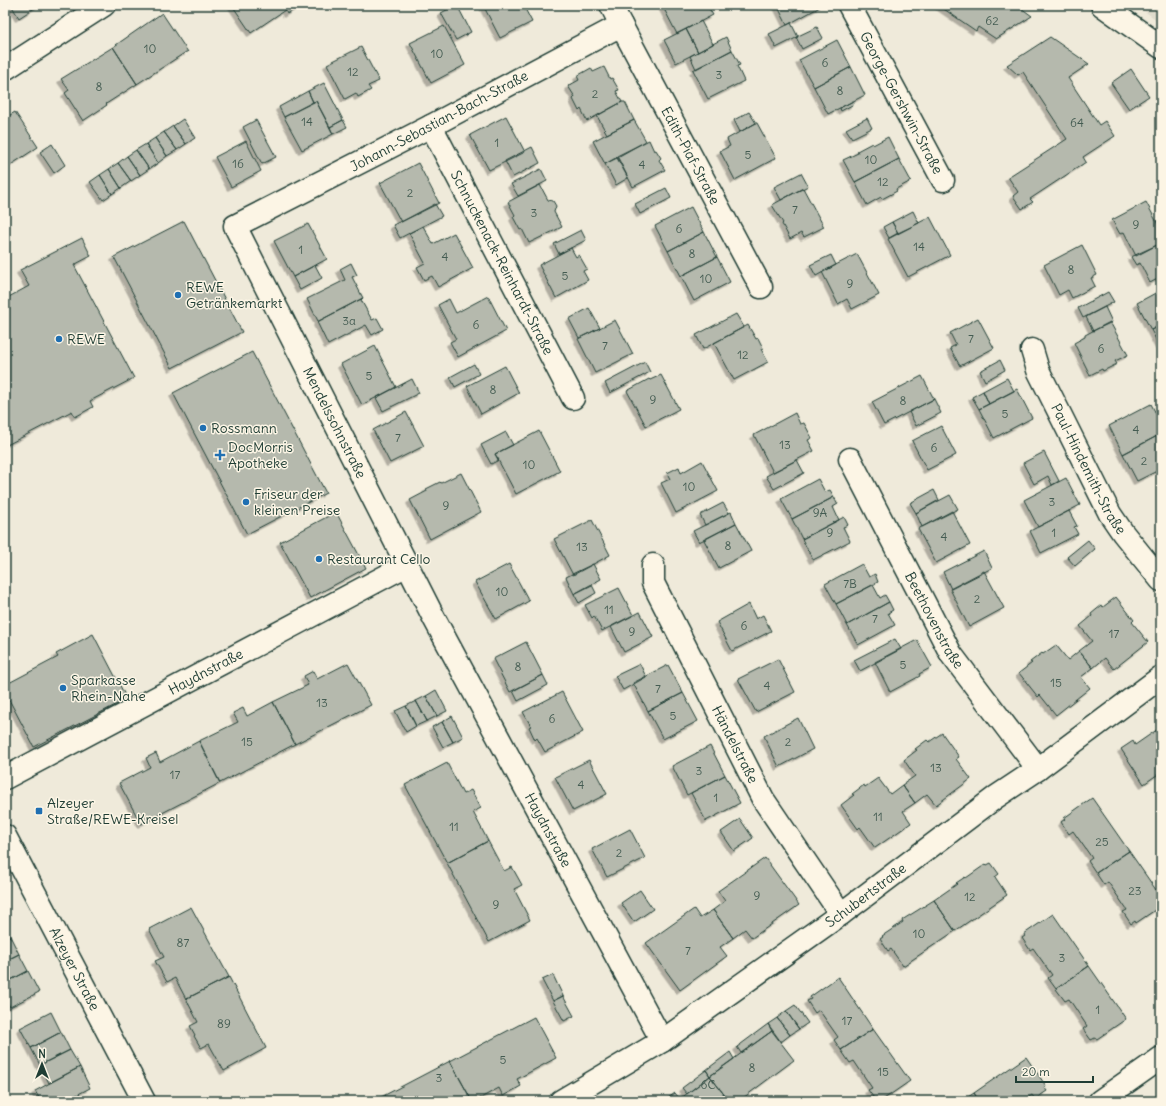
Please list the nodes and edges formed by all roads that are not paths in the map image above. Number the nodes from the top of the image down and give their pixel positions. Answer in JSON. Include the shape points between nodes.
{"nodes":[{"id":1,"x":104,"y":5,"type":"edge"},
{"id":2,"x":611,"y":5,"type":"edge"},
{"id":3,"x":849,"y":5,"type":"edge"},
{"id":4,"x":1102,"y":5,"type":"edge"},
{"id":5,"x":621,"y":24,"type":"junction"},
{"id":6,"x":1161,"y":47,"type":"edge"},
{"id":7,"x":5,"y":69,"type":"edge"},
{"id":8,"x":431,"y":126,"type":"junction"},
{"id":9,"x":943,"y":180,"type":"dead end"},
{"id":10,"x":235,"y":226,"type":"joint"},
{"id":11,"x":761,"y":287,"type":"dead end"},
{"id":12,"x":1032,"y":350,"type":"dead end"},
{"id":13,"x":573,"y":398,"type":"dead end"},
{"id":14,"x":850,"y":459,"type":"dead end"},
{"id":15,"x":407,"y":565,"type":"junction"},
{"id":16,"x":653,"y":565,"type":"dead end"},
{"id":17,"x":1161,"y":580,"type":"edge"},
{"id":18,"x":435,"y":620,"type":"joint"},
{"id":19,"x":1161,"y":677,"type":"edge"},
{"id":20,"x":1038,"y":769,"type":"junction"},
{"id":21,"x":5,"y":778,"type":"edge"},
{"id":22,"x":5,"y":836,"type":"edge"},
{"id":23,"x":840,"y":914,"type":"junction"},
{"id":24,"x":662,"y":1041,"type":"junction"},
{"id":25,"x":1161,"y":1058,"type":"edge"},
{"id":26,"x":144,"y":1101,"type":"edge"},
{"id":27,"x":561,"y":1101,"type":"edge"},
{"id":28,"x":1100,"y":1101,"type":"edge"}],
"edges":[{"from":1,"to":7,"type":"street"},
{"from":2,"to":5,"type":"street"},
{"from":3,"to":9,"type":"street","name":"George-Gershwin-Straße"},
{"from":4,"to":6,"type":"street"},
{"from":5,"to":8,"type":"street","name":"Johann-Sebastian-Bach-Straße"},
{"from":5,"to":11,"type":"street","name":"Edith-Piaf-Straße"},
{"from":8,"to":10,"type":"street","name":"Johann-Sebastian-Bach-Straße"},
{"from":8,"to":13,"type":"street","name":"Schnuckenack-Reinhardt-Straße"},
{"from":10,"to":15,"type":"street","name":"Mendelssohnstraße"},
{"from":12,"to":17,"type":"street","name":"Paul-Hindemith-Straße","via":[[1038,370],[1110,514]]},
{"from":14,"to":20,"type":"street","name":"Beethovenstraße","via":[[951,654]]},
{"from":15,"to":18,"type":"street","name":"Mendelssohnstraße"},
{"from":15,"to":21,"type":"street","name":"Haydnstraße"},
{"from":16,"to":23,"type":"street","name":"Händelstraße","via":[[653,584],[763,799]]},
{"from":18,"to":24,"type":"street","name":"Haydnstraße"},
{"from":19,"to":20,"type":"street","name":"Schubertstraße"},
{"from":20,"to":23,"type":"street","name":"Schubertstraße","via":[[996,797]]},
{"from":22,"to":26,"type":"street","name":"Alzeyer Straße"},
{"from":23,"to":24,"type":"street","name":"Schubertstraße"},
{"from":24,"to":27,"type":"street","name":"Schubertstraße"},
{"from":25,"to":28,"type":"street"}]}
